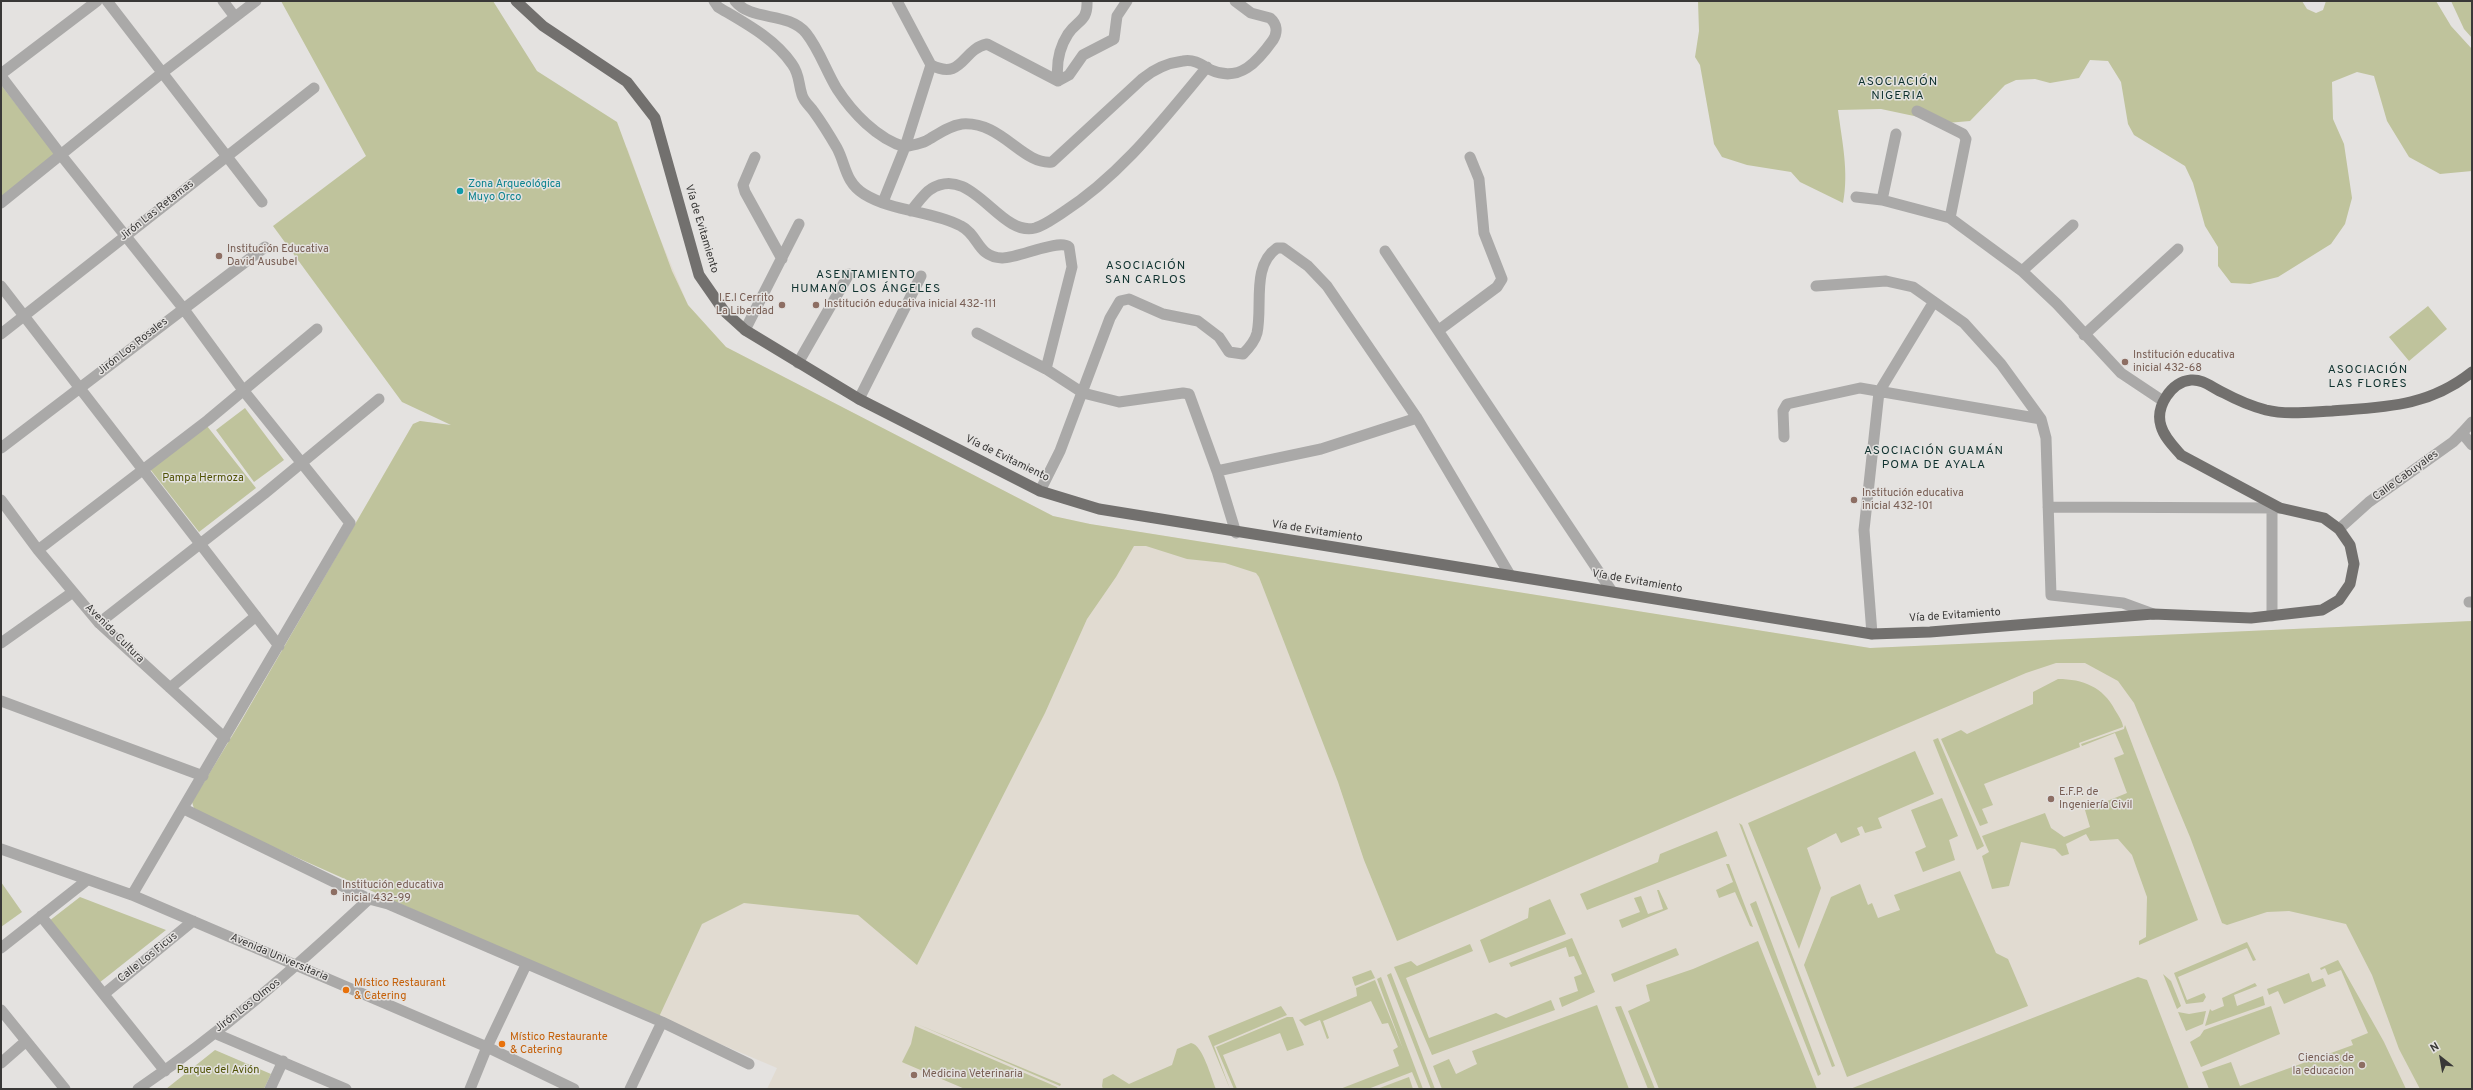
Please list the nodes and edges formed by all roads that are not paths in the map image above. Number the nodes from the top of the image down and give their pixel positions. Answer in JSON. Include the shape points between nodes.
{"nodes":[{"id":1,"x":97,"y":1,"type":"edge"},
{"id":2,"x":107,"y":1,"type":"edge"},
{"id":3,"x":223,"y":1,"type":"edge"},
{"id":4,"x":256,"y":1,"type":"edge"},
{"id":5,"x":516,"y":1,"type":"edge"},
{"id":6,"x":714,"y":1,"type":"edge"},
{"id":7,"x":735,"y":1,"type":"edge"},
{"id":8,"x":897,"y":1,"type":"edge"},
{"id":9,"x":1087,"y":1,"type":"edge"},
{"id":10,"x":1127,"y":1,"type":"edge"},
{"id":11,"x":1235,"y":1,"type":"edge"},
{"id":12,"x":234,"y":17,"type":"junction"},
{"id":13,"x":930,"y":65,"type":"junction"},
{"id":14,"x":1207,"y":67,"type":"junction"},
{"id":15,"x":162,"y":73,"type":"junction"},
{"id":16,"x":1,"y":75,"type":"edge"},
{"id":17,"x":1058,"y":81,"type":"junction"},
{"id":18,"x":314,"y":88,"type":"dead end"},
{"id":19,"x":1918,"y":111,"type":"dead end"},
{"id":20,"x":1896,"y":134,"type":"dead end"},
{"id":21,"x":905,"y":147,"type":"junction"},
{"id":22,"x":61,"y":155,"type":"junction"},
{"id":23,"x":228,"y":156,"type":"junction"},
{"id":24,"x":755,"y":157,"type":"dead end"},
{"id":25,"x":1470,"y":157,"type":"dead end"},
{"id":26,"x":1856,"y":197,"type":"dead end"},
{"id":27,"x":1882,"y":200,"type":"junction"},
{"id":28,"x":262,"y":202,"type":"dead end"},
{"id":29,"x":883,"y":202,"type":"junction"},
{"id":30,"x":1,"y":203,"type":"edge"},
{"id":31,"x":911,"y":211,"type":"junction"},
{"id":32,"x":1950,"y":218,"type":"junction"},
{"id":33,"x":799,"y":224,"type":"dead end"},
{"id":34,"x":2073,"y":224,"type":"dead end"},
{"id":35,"x":125,"y":236,"type":"junction"},
{"id":36,"x":265,"y":247,"type":"dead end"},
{"id":37,"x":2178,"y":249,"type":"dead end"},
{"id":38,"x":1385,"y":251,"type":"dead end"},
{"id":39,"x":782,"y":259,"type":"junction"},
{"id":40,"x":2022,"y":271,"type":"junction"},
{"id":41,"x":849,"y":274,"type":"dead end"},
{"id":42,"x":921,"y":276,"type":"dead end"},
{"id":43,"x":1,"y":286,"type":"edge"},
{"id":44,"x":1816,"y":286,"type":"dead end"},
{"id":45,"x":1933,"y":303,"type":"junction"},
{"id":46,"x":183,"y":308,"type":"junction"},
{"id":47,"x":25,"y":316,"type":"junction"},
{"id":48,"x":317,"y":329,"type":"dead end"},
{"id":49,"x":745,"y":330,"type":"junction"},
{"id":50,"x":1439,"y":330,"type":"junction"},
{"id":51,"x":977,"y":333,"type":"dead end"},
{"id":52,"x":1,"y":334,"type":"edge"},
{"id":53,"x":2084,"y":335,"type":"junction"},
{"id":54,"x":798,"y":363,"type":"junction"},
{"id":55,"x":1046,"y":369,"type":"junction"},
{"id":56,"x":2472,"y":372,"type":"edge"},
{"id":57,"x":81,"y":388,"type":"junction"},
{"id":58,"x":243,"y":390,"type":"junction"},
{"id":59,"x":1879,"y":392,"type":"junction"},
{"id":60,"x":1083,"y":393,"type":"junction"},
{"id":61,"x":379,"y":399,"type":"dead end"},
{"id":62,"x":859,"y":399,"type":"junction"},
{"id":63,"x":2164,"y":401,"type":"junction"},
{"id":64,"x":1418,"y":418,"type":"junction"},
{"id":65,"x":2041,"y":419,"type":"junction"},
{"id":66,"x":2472,"y":422,"type":"edge"},
{"id":67,"x":2462,"y":433,"type":"junction"},
{"id":68,"x":1784,"y":437,"type":"dead end"},
{"id":69,"x":2472,"y":445,"type":"edge"},
{"id":70,"x":1,"y":448,"type":"edge"},
{"id":71,"x":300,"y":462,"type":"junction"},
{"id":72,"x":142,"y":470,"type":"junction"},
{"id":73,"x":1217,"y":471,"type":"junction"},
{"id":74,"x":1040,"y":491,"type":"junction"},
{"id":75,"x":1,"y":500,"type":"edge"},
{"id":76,"x":2048,"y":507,"type":"junction"},
{"id":77,"x":2276,"y":508,"type":"junction"},
{"id":78,"x":2339,"y":529,"type":"junction"},
{"id":79,"x":1236,"y":533,"type":"junction"},
{"id":80,"x":199,"y":543,"type":"junction"},
{"id":81,"x":38,"y":550,"type":"junction"},
{"id":82,"x":1510,"y":575,"type":"junction"},
{"id":83,"x":1611,"y":590,"type":"junction"},
{"id":84,"x":73,"y":592,"type":"junction"},
{"id":85,"x":2153,"y":614,"type":"junction"},
{"id":86,"x":256,"y":616,"type":"junction"},
{"id":87,"x":2272,"y":616,"type":"junction"},
{"id":88,"x":99,"y":623,"type":"junction"},
{"id":89,"x":1872,"y":634,"type":"junction"},
{"id":90,"x":1,"y":644,"type":"edge"},
{"id":91,"x":279,"y":646,"type":"junction"},
{"id":92,"x":170,"y":688,"type":"junction"},
{"id":93,"x":1,"y":701,"type":"edge"},
{"id":94,"x":225,"y":738,"type":"junction"},
{"id":95,"x":203,"y":776,"type":"junction"},
{"id":96,"x":184,"y":809,"type":"junction"},
{"id":97,"x":1,"y":849,"type":"edge"},
{"id":98,"x":86,"y":881,"type":"junction"},
{"id":99,"x":132,"y":896,"type":"junction"},
{"id":100,"x":369,"y":899,"type":"junction"},
{"id":101,"x":41,"y":916,"type":"junction"},
{"id":102,"x":193,"y":921,"type":"junction"},
{"id":103,"x":1,"y":948,"type":"edge"},
{"id":104,"x":526,"y":965,"type":"junction"},
{"id":105,"x":298,"y":966,"type":"junction"},
{"id":106,"x":104,"y":994,"type":"junction"},
{"id":107,"x":1,"y":1010,"type":"edge"},
{"id":108,"x":662,"y":1022,"type":"junction"},
{"id":109,"x":214,"y":1033,"type":"junction"},
{"id":110,"x":25,"y":1042,"type":"junction"},
{"id":111,"x":487,"y":1047,"type":"junction"},
{"id":112,"x":283,"y":1061,"type":"junction"},
{"id":113,"x":1,"y":1063,"type":"edge"},
{"id":114,"x":749,"y":1064,"type":"dead end"},
{"id":115,"x":165,"y":1071,"type":"junction"},
{"id":116,"x":65,"y":1089,"type":"edge"},
{"id":117,"x":138,"y":1089,"type":"edge"},
{"id":118,"x":270,"y":1089,"type":"edge"},
{"id":119,"x":346,"y":1089,"type":"edge"},
{"id":120,"x":470,"y":1089,"type":"edge"},
{"id":121,"x":574,"y":1089,"type":"edge"},
{"id":122,"x":630,"y":1089,"type":"edge"}],
"edges":[{"from":1,"to":16,"type":"street"},
{"from":2,"to":15,"type":"street"},
{"from":3,"to":12,"type":"street"},
{"from":4,"to":12,"type":"street"},
{"from":5,"to":49,"type":"highway","name":"Vía de Evitamiento","via":[[543,26],[627,82],[655,118],[699,275],[724,311]]},
{"from":6,"to":29,"type":"street","via":[[718,7],[777,45],[798,74],[806,103],[814,111],[838,150],[847,176],[857,189]]},
{"from":7,"to":21,"type":"street","via":[[746,9],[775,16],[805,32],[837,89],[854,111],[884,138]]},
{"from":8,"to":13,"type":"street"},
{"from":9,"to":17,"type":"street","via":[[1088,10],[1085,18],[1069,32],[1063,44],[1057,62]]},
{"from":10,"to":17,"type":"street","via":[[1117,16],[1114,39],[1083,55],[1069,75]]},
{"from":11,"to":14,"type":"street","via":[[1256,15],[1270,18],[1276,27],[1275,36],[1261,58],[1249,68],[1229,74]]},
{"from":12,"to":15,"type":"street"},
{"from":13,"to":17,"type":"street","via":[[940,70],[952,70],[978,47],[987,44]]},
{"from":13,"to":21,"type":"street"},
{"from":14,"to":21,"type":"street","via":[[1187,60],[1165,65],[1149,73],[1052,162],[1035,161],[997,132],[963,124],[948,128],[924,142]]},
{"from":14,"to":31,"type":"street","via":[[1125,162],[1080,201],[1040,226],[1028,228],[1014,224],[967,188],[951,184],[930,189]]},
{"from":15,"to":22,"type":"street"},
{"from":15,"to":23,"type":"street"},
{"from":16,"to":22,"type":"street"},
{"from":18,"to":23,"type":"street","name":"Jirón Las Retamas"},
{"from":19,"to":32,"type":"street","via":[[1963,134],[1966,139]]},
{"from":20,"to":27,"type":"street"},
{"from":21,"to":29,"type":"street"},
{"from":22,"to":30,"type":"street"},
{"from":22,"to":35,"type":"street"},
{"from":23,"to":28,"type":"street"},
{"from":23,"to":35,"type":"street","name":"Jirón Las Retamas"},
{"from":24,"to":39,"type":"street","via":[[743,185]]},
{"from":25,"to":50,"type":"street","via":[[1479,179],[1484,233],[1502,280],[1497,287]]},
{"from":26,"to":27,"type":"street"},
{"from":27,"to":32,"type":"street"},
{"from":29,"to":31,"type":"street"},
{"from":31,"to":55,"type":"street","via":[[966,228],[979,248],[994,256],[1011,257],[1061,244],[1069,247],[1072,267]]},
{"from":32,"to":40,"type":"street"},
{"from":33,"to":39,"type":"street"},
{"from":34,"to":40,"type":"street"},
{"from":35,"to":46,"type":"street"},
{"from":35,"to":47,"type":"street","name":"Jirón Las Retamas"},
{"from":36,"to":46,"type":"street","name":"Jirón Los Rosales"},
{"from":37,"to":53,"type":"street"},
{"from":38,"to":50,"type":"street"},
{"from":39,"to":49,"type":"street"},
{"from":40,"to":53,"type":"street","via":[[2057,304]]},
{"from":41,"to":54,"type":"street"},
{"from":42,"to":62,"type":"street"},
{"from":43,"to":47,"type":"street"},
{"from":44,"to":45,"type":"street","via":[[1886,281],[1913,287]]},
{"from":45,"to":59,"type":"street"},
{"from":45,"to":65,"type":"street","via":[[1964,324],[2018,385]]},
{"from":46,"to":57,"type":"street","name":"Jirón Los Rosales"},
{"from":46,"to":58,"type":"street"},
{"from":47,"to":52,"type":"street","name":"Jirón Las Retamas"},
{"from":47,"to":57,"type":"street"},
{"from":48,"to":58,"type":"street"},
{"from":49,"to":54,"type":"highway","name":"Vía de Evitamiento"},
{"from":50,"to":83,"type":"street"},
{"from":51,"to":55,"type":"street"},
{"from":53,"to":63,"type":"street","via":[[2121,373]]},
{"from":54,"to":62,"type":"highway","name":"Vía de Evitamiento"},
{"from":55,"to":60,"type":"street"},
{"from":56,"to":63,"type":"highway","name":"Vía de Evitamiento","via":[[2459,382],[2430,396],[2394,407],[2294,413],[2267,410],[2222,392],[2201,380],[2189,380],[2180,384],[2170,391]]},
{"from":57,"to":70,"type":"street","name":"Jirón Los Rosales"},
{"from":57,"to":72,"type":"street"},
{"from":58,"to":71,"type":"street"},
{"from":58,"to":72,"type":"street"},
{"from":59,"to":65,"type":"street"},
{"from":59,"to":68,"type":"street","via":[[1860,388],[1787,404],[1783,411]]},
{"from":59,"to":89,"type":"street","via":[[1864,530]]},
{"from":60,"to":64,"type":"street","via":[[1110,318],[1120,301],[1129,299],[1163,314],[1198,321],[1219,337],[1229,352],[1243,354],[1257,334],[1261,275],[1270,253],[1276,248],[1282,248],[1318,275]]},
{"from":60,"to":73,"type":"street","via":[[1119,402],[1189,394]]},
{"from":60,"to":74,"type":"street","via":[[1060,451]]},
{"from":61,"to":71,"type":"street"},
{"from":62,"to":74,"type":"highway","name":"Vía de Evitamiento"},
{"from":63,"to":77,"type":"highway","name":"Vía de Evitamiento","via":[[2160,412],[2160,425],[2170,443],[2182,455]]},
{"from":64,"to":73,"type":"street","via":[[1321,448]]},
{"from":64,"to":82,"type":"street"},
{"from":65,"to":76,"type":"street","via":[[2046,438]]},
{"from":66,"to":67,"type":"street","name":"Calle Cabuyales"},
{"from":67,"to":69,"type":"street"},
{"from":67,"to":78,"type":"street","name":"Calle Cabuyales","via":[[2369,502]]},
{"from":71,"to":80,"type":"street","via":[[264,494]]},
{"from":71,"to":91,"type":"street","via":[[350,523]]},
{"from":72,"to":80,"type":"street"},
{"from":72,"to":81,"type":"street"},
{"from":73,"to":79,"type":"street"},
{"from":74,"to":79,"type":"highway","name":"Vía de Evitamiento","via":[[1099,510]]},
{"from":75,"to":81,"type":"street","name":"Avenida Cultura"},
{"from":76,"to":77,"type":"street"},
{"from":76,"to":85,"type":"street","via":[[2051,595],[2123,603]]},
{"from":77,"to":78,"type":"highway","name":"Vía de Evitamiento","via":[[2324,518]]},
{"from":77,"to":87,"type":"street"},
{"from":78,"to":87,"type":"highway","name":"Vía de Evitamiento","via":[[2350,545],[2354,564],[2350,584],[2339,600],[2322,610]]},
{"from":79,"to":82,"type":"highway","name":"Vía de Evitamiento"},
{"from":80,"to":86,"type":"street"},
{"from":80,"to":88,"type":"street"},
{"from":81,"to":84,"type":"street","name":"Avenida Cultura"},
{"from":82,"to":83,"type":"highway","name":"Vía de Evitamiento"},
{"from":83,"to":89,"type":"highway","name":"Vía de Evitamiento","via":[[1727,612]]},
{"from":84,"to":88,"type":"street","name":"Avenida Cultura"},
{"from":84,"to":90,"type":"street"},
{"from":85,"to":87,"type":"highway","name":"Vía de Evitamiento","via":[[2250,618]]},
{"from":85,"to":89,"type":"highway","name":"Vía de Evitamiento","via":[[1930,632]]},
{"from":86,"to":91,"type":"street"},
{"from":86,"to":92,"type":"street"},
{"from":88,"to":92,"type":"street","name":"Avenida Cultura"},
{"from":91,"to":94,"type":"street"},
{"from":92,"to":94,"type":"street","name":"Avenida Cultura"},
{"from":93,"to":95,"type":"street"},
{"from":94,"to":95,"type":"street"},
{"from":95,"to":96,"type":"street"},
{"from":96,"to":99,"type":"street"},
{"from":96,"to":100,"type":"street"},
{"from":97,"to":98,"type":"street","name":"Avenida Universitaria"},
{"from":98,"to":99,"type":"street","name":"Avenida Universitaria"},
{"from":98,"to":101,"type":"street"},
{"from":99,"to":102,"type":"street","name":"Avenida Universitaria"},
{"from":100,"to":104,"type":"street","via":[[388,904]]},
{"from":100,"to":105,"type":"street","name":"Jirón Los Olmos"},
{"from":101,"to":103,"type":"street"},
{"from":101,"to":106,"type":"street"},
{"from":102,"to":105,"type":"street","name":"Avenida Universitaria"},
{"from":102,"to":106,"type":"street","name":"Calle Los Ficus"},
{"from":104,"to":108,"type":"street"},
{"from":104,"to":111,"type":"street"},
{"from":105,"to":109,"type":"street","name":"Jirón Los Olmos"},
{"from":105,"to":111,"type":"street","name":"Avenida Universitaria"},
{"from":106,"to":115,"type":"street"},
{"from":107,"to":110,"type":"street"},
{"from":108,"to":114,"type":"street"},
{"from":108,"to":122,"type":"street"},
{"from":109,"to":112,"type":"street"},
{"from":109,"to":115,"type":"street","name":"Jirón Los Olmos"},
{"from":110,"to":113,"type":"street"},
{"from":110,"to":116,"type":"street"},
{"from":111,"to":120,"type":"street"},
{"from":111,"to":121,"type":"street","name":"Avenida Universitaria"},
{"from":112,"to":118,"type":"street"},
{"from":112,"to":119,"type":"street"},
{"from":115,"to":117,"type":"street","name":"Jirón Los Olmos"}]}
